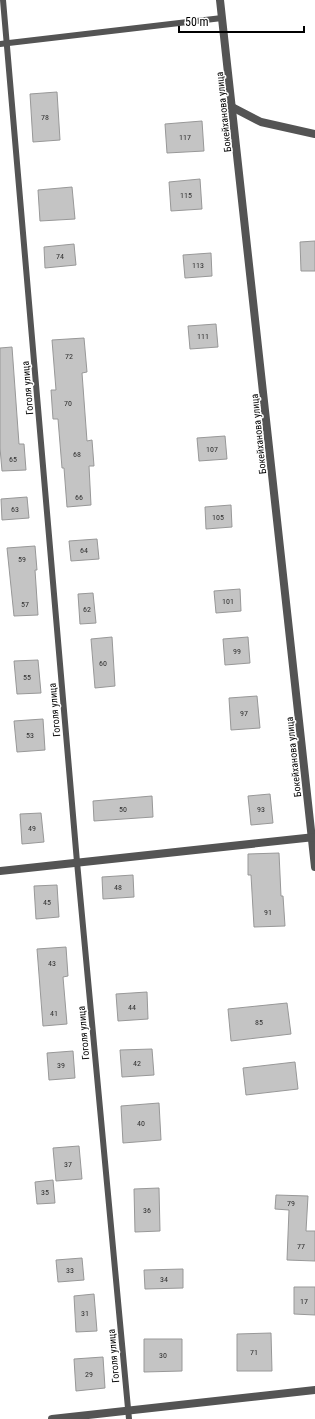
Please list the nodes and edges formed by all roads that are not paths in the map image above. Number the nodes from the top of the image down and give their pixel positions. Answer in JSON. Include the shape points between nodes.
{"nodes":[{"id":1,"x":3,"y":0,"type":"edge"},
{"id":2,"x":220,"y":0,"type":"edge"},
{"id":3,"x":222,"y":18,"type":"junction"},
{"id":4,"x":7,"y":43,"type":"junction"},
{"id":5,"x":0,"y":44,"type":"edge"},
{"id":6,"x":232,"y":107,"type":"junction"},
{"id":7,"x":315,"y":134,"type":"edge"},
{"id":8,"x":313,"y":837,"type":"edge"},
{"id":9,"x":77,"y":862,"type":"junction"},
{"id":10,"x":315,"y":867,"type":"edge"},
{"id":11,"x":0,"y":871,"type":"edge"},
{"id":12,"x":315,"y":1390,"type":"edge"},
{"id":13,"x":128,"y":1415,"type":"edge"},
{"id":14,"x":52,"y":1419,"type":"edge"}],
"edges":[{"from":1,"to":4,"type":"lane","name":"Гоголя улица"},
{"from":2,"to":3,"type":"street","name":"Бокейханова улица"},
{"from":3,"to":4,"type":"lane"},
{"from":3,"to":6,"type":"street","name":"Бокейханова улица"},
{"from":4,"to":5,"type":"lane"},
{"from":4,"to":9,"type":"lane","name":"Гоголя улица"},
{"from":6,"to":7,"type":"street","via":[[261,122]]},
{"from":6,"to":8,"type":"street","name":"Бокейханова улица"},
{"from":8,"to":9,"type":"street"},
{"from":8,"to":10,"type":"street","name":"Бокейханова улица"},
{"from":9,"to":11,"type":"street"},
{"from":9,"to":13,"type":"lane","name":"Гоголя улица"},
{"from":12,"to":13,"type":"street"},
{"from":13,"to":14,"type":"street"}]}
